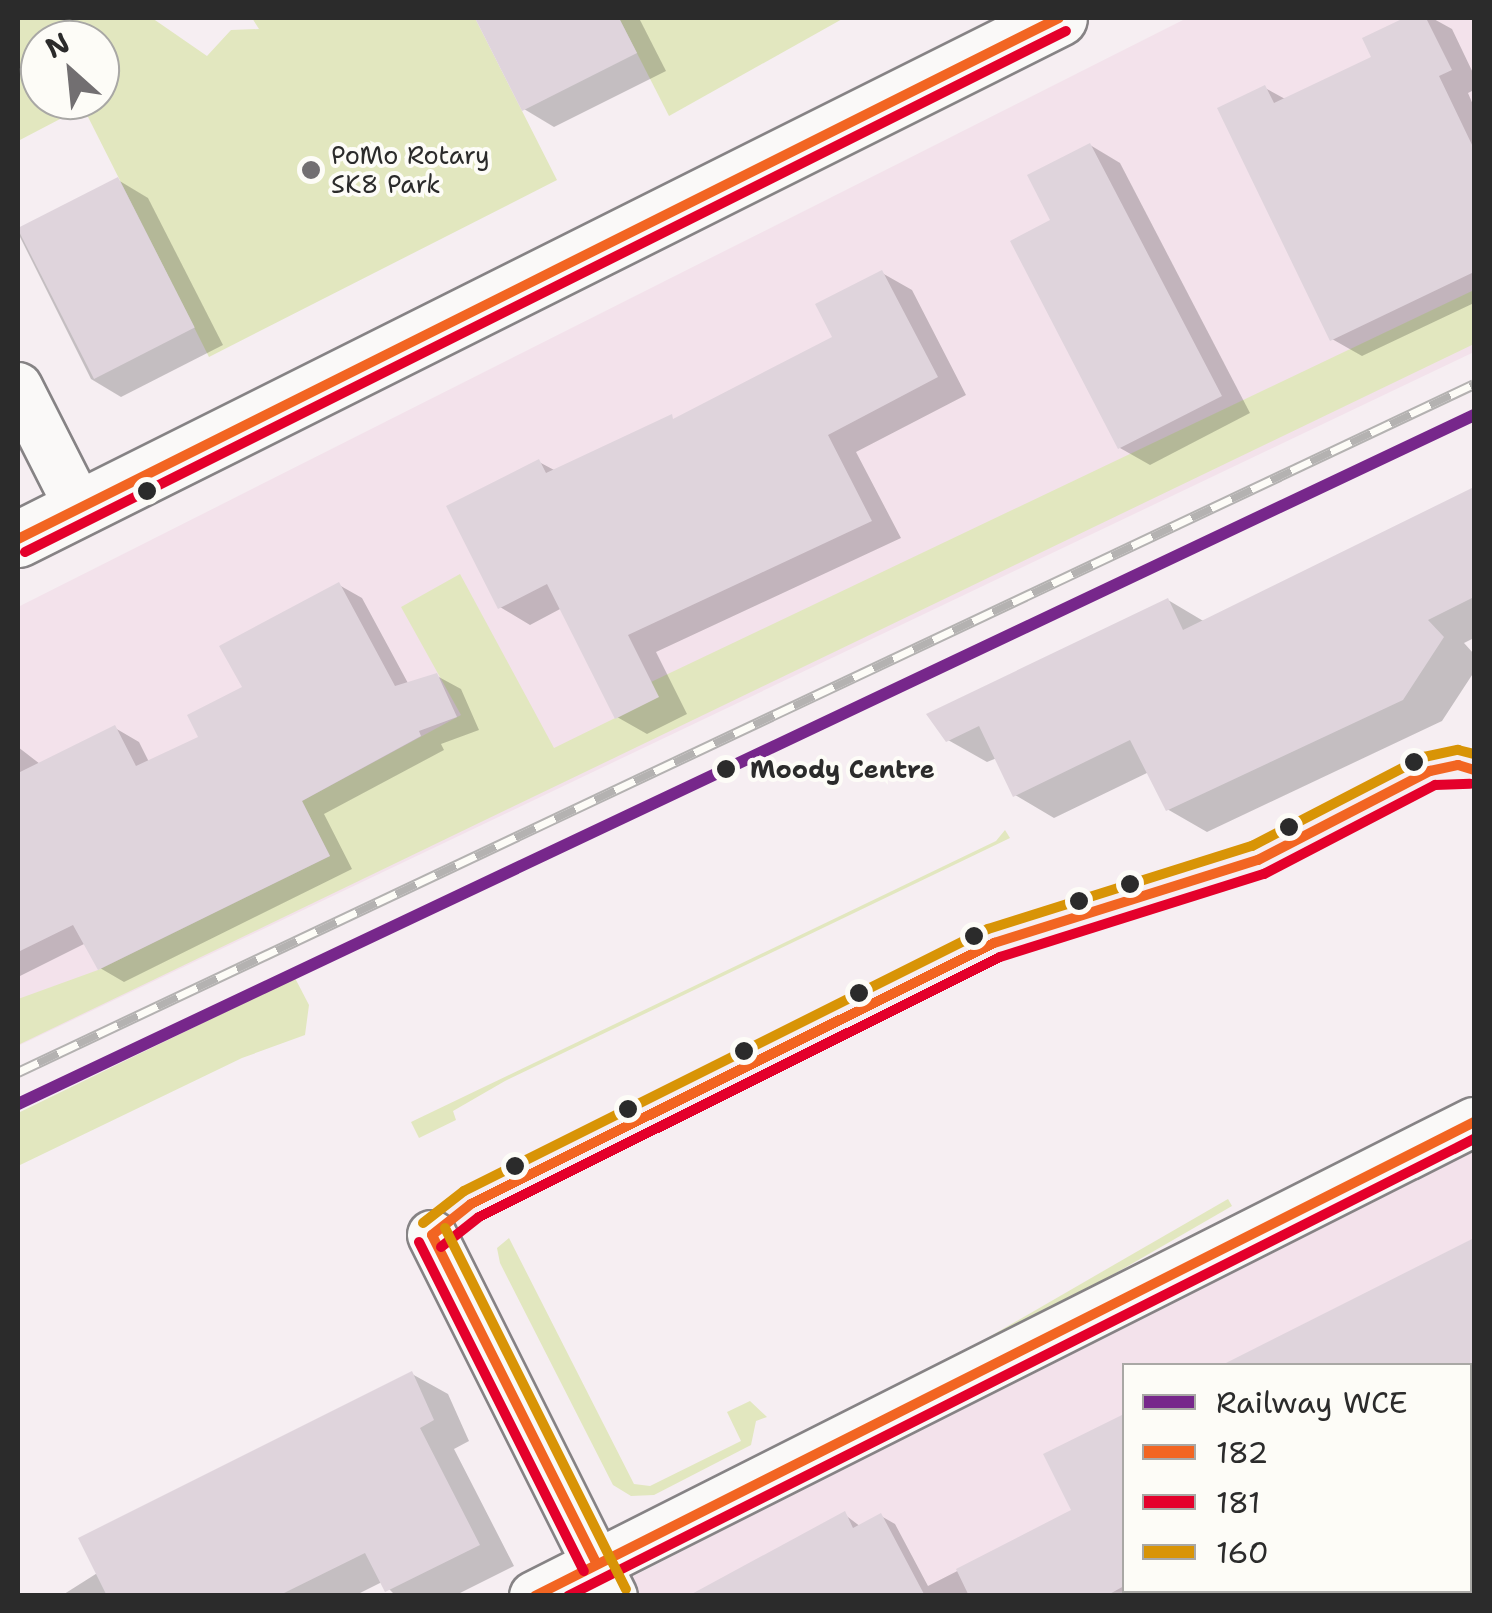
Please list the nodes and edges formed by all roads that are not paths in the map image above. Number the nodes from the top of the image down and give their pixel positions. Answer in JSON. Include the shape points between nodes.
{"nodes":[{"id":1,"x":1059,"y":18,"type":"edge"},
{"id":2,"x":18,"y":387,"type":"edge"},
{"id":3,"x":79,"y":508,"type":"junction"},
{"id":4,"x":18,"y":539,"type":"edge"},
{"id":5,"x":1474,"y":1122,"type":"edge"},
{"id":6,"x":432,"y":1236,"type":"dead end"},
{"id":7,"x":605,"y":1580,"type":"edge"},
{"id":8,"x":534,"y":1596,"type":"edge"}],
"edges":[{"from":1,"to":3,"type":"main road"},
{"from":2,"to":3,"type":"street"},
{"from":3,"to":4,"type":"main road"},
{"from":5,"to":7,"type":"street"},
{"from":6,"to":7,"type":"street"},
{"from":7,"to":8,"type":"street"}]}
